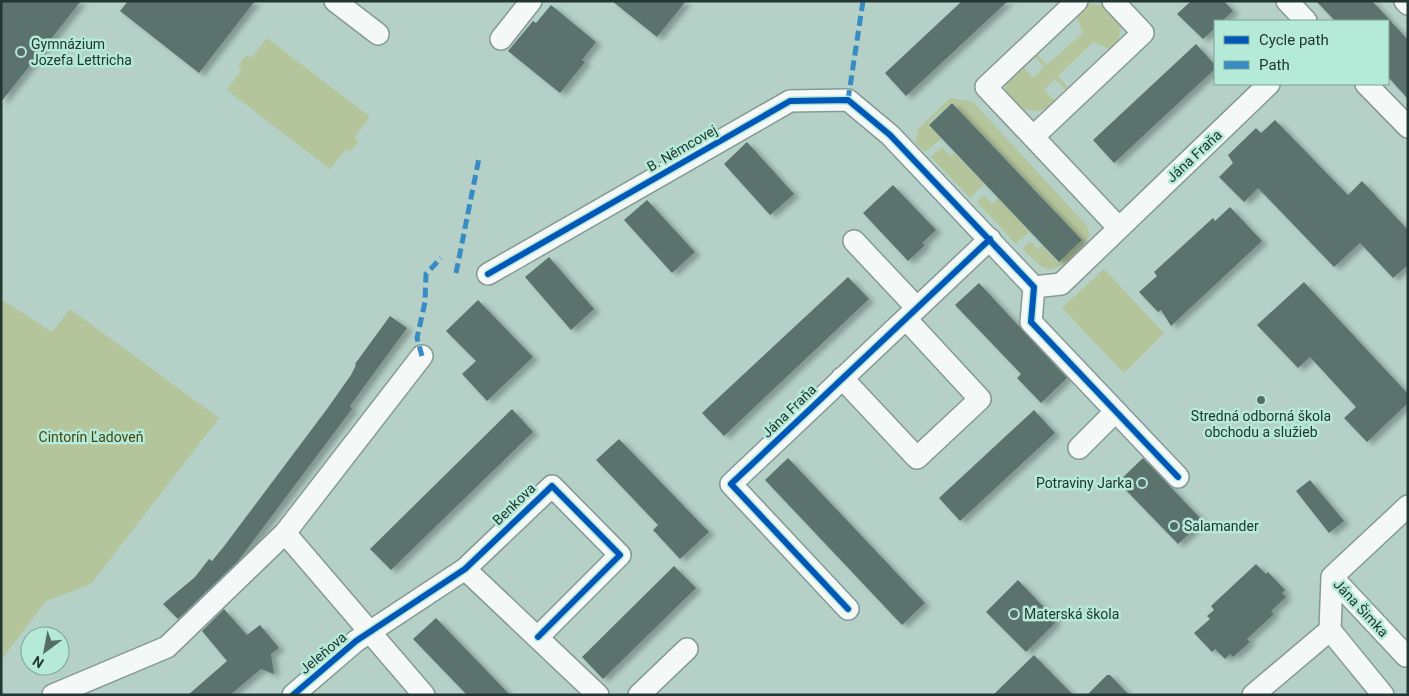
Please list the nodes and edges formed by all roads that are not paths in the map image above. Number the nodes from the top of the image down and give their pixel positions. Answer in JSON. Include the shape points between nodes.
{"nodes":[{"id":1,"x":335,"y":1,"type":"edge"},
{"id":2,"x":531,"y":1,"type":"edge"},
{"id":3,"x":1077,"y":1,"type":"edge"},
{"id":4,"x":1113,"y":1,"type":"edge"},
{"id":5,"x":1287,"y":1,"type":"edge"},
{"id":6,"x":1305,"y":20,"type":"edge"},
{"id":7,"x":378,"y":34,"type":"dead end"},
{"id":8,"x":501,"y":39,"type":"dead end"},
{"id":9,"x":1269,"y":85,"type":"edge"},
{"id":10,"x":1367,"y":85,"type":"edge"},
{"id":11,"x":1408,"y":127,"type":"edge"},
{"id":12,"x":1033,"y":137,"type":"junction"},
{"id":13,"x":1118,"y":227,"type":"junction"},
{"id":14,"x":990,"y":239,"type":"junction"},
{"id":15,"x":854,"y":241,"type":"dead end"},
{"id":16,"x":488,"y":274,"type":"dead end"},
{"id":17,"x":1034,"y":287,"type":"junction"},
{"id":18,"x":912,"y":313,"type":"junction"},
{"id":19,"x":422,"y":356,"type":"dead end"},
{"id":20,"x":842,"y":378,"type":"junction"},
{"id":21,"x":1114,"y":413,"type":"junction"},
{"id":22,"x":1079,"y":448,"type":"dead end"},
{"id":23,"x":1178,"y":477,"type":"dead end"},
{"id":24,"x":1408,"y":506,"type":"edge"},
{"id":25,"x":285,"y":532,"type":"junction"},
{"id":26,"x":465,"y":569,"type":"junction"},
{"id":27,"x":1332,"y":577,"type":"junction"},
{"id":28,"x":848,"y":609,"type":"dead end"},
{"id":29,"x":1330,"y":630,"type":"junction"},
{"id":30,"x":370,"y":631,"type":"junction"},
{"id":31,"x":538,"y":637,"type":"junction"},
{"id":32,"x":687,"y":649,"type":"dead end"},
{"id":33,"x":1406,"y":656,"type":"dead end"},
{"id":34,"x":53,"y":695,"type":"edge"},
{"id":35,"x":293,"y":695,"type":"edge"},
{"id":36,"x":424,"y":695,"type":"edge"},
{"id":37,"x":598,"y":695,"type":"edge"},
{"id":38,"x":639,"y":695,"type":"edge"},
{"id":39,"x":1253,"y":695,"type":"edge"},
{"id":40,"x":1382,"y":695,"type":"edge"}],
"edges":[{"from":1,"to":7,"type":"street"},
{"from":2,"to":8,"type":"street"},
{"from":3,"to":12,"type":"street","via":[[986,87]]},
{"from":4,"to":12,"type":"street","via":[[1143,33]]},
{"from":5,"to":6,"type":"street"},
{"from":9,"to":13,"type":"street","name":"Jána Fraňa"},
{"from":10,"to":11,"type":"street"},
{"from":12,"to":13,"type":"street"},
{"from":13,"to":17,"type":"street","name":"Jána Fraňa","via":[[1061,284]]},
{"from":14,"to":16,"type":"street","name":"B. Němcovej","via":[[890,135],[848,100],[790,101]]},
{"from":14,"to":17,"type":"street"},
{"from":14,"to":18,"type":"street","name":"Jána Fraňa"},
{"from":15,"to":18,"type":"street"},
{"from":17,"to":21,"type":"street","via":[[1031,322]]},
{"from":18,"to":20,"type":"street","name":"Jána Fraňa"},
{"from":18,"to":20,"type":"street","via":[[980,399],[917,458]]},
{"from":19,"to":25,"type":"street"},
{"from":20,"to":28,"type":"street","name":"Jána Fraňa","via":[[731,484]]},
{"from":21,"to":22,"type":"street"},
{"from":21,"to":23,"type":"street"},
{"from":24,"to":27,"type":"street"},
{"from":25,"to":30,"type":"street"},
{"from":25,"to":34,"type":"street","via":[[167,647]]},
{"from":26,"to":30,"type":"street","name":"Benkova"},
{"from":26,"to":31,"type":"street"},
{"from":26,"to":31,"type":"street","name":"Benkova","via":[[552,486],[620,555]]},
{"from":27,"to":29,"type":"street","name":"Jána Šimka"},
{"from":27,"to":33,"type":"street","name":"Jána Šimka"},
{"from":29,"to":39,"type":"street"},
{"from":29,"to":40,"type":"street"},
{"from":30,"to":35,"type":"street","name":"Jeleňova"},
{"from":30,"to":36,"type":"street"},
{"from":31,"to":37,"type":"street"},
{"from":32,"to":38,"type":"street"}]}
